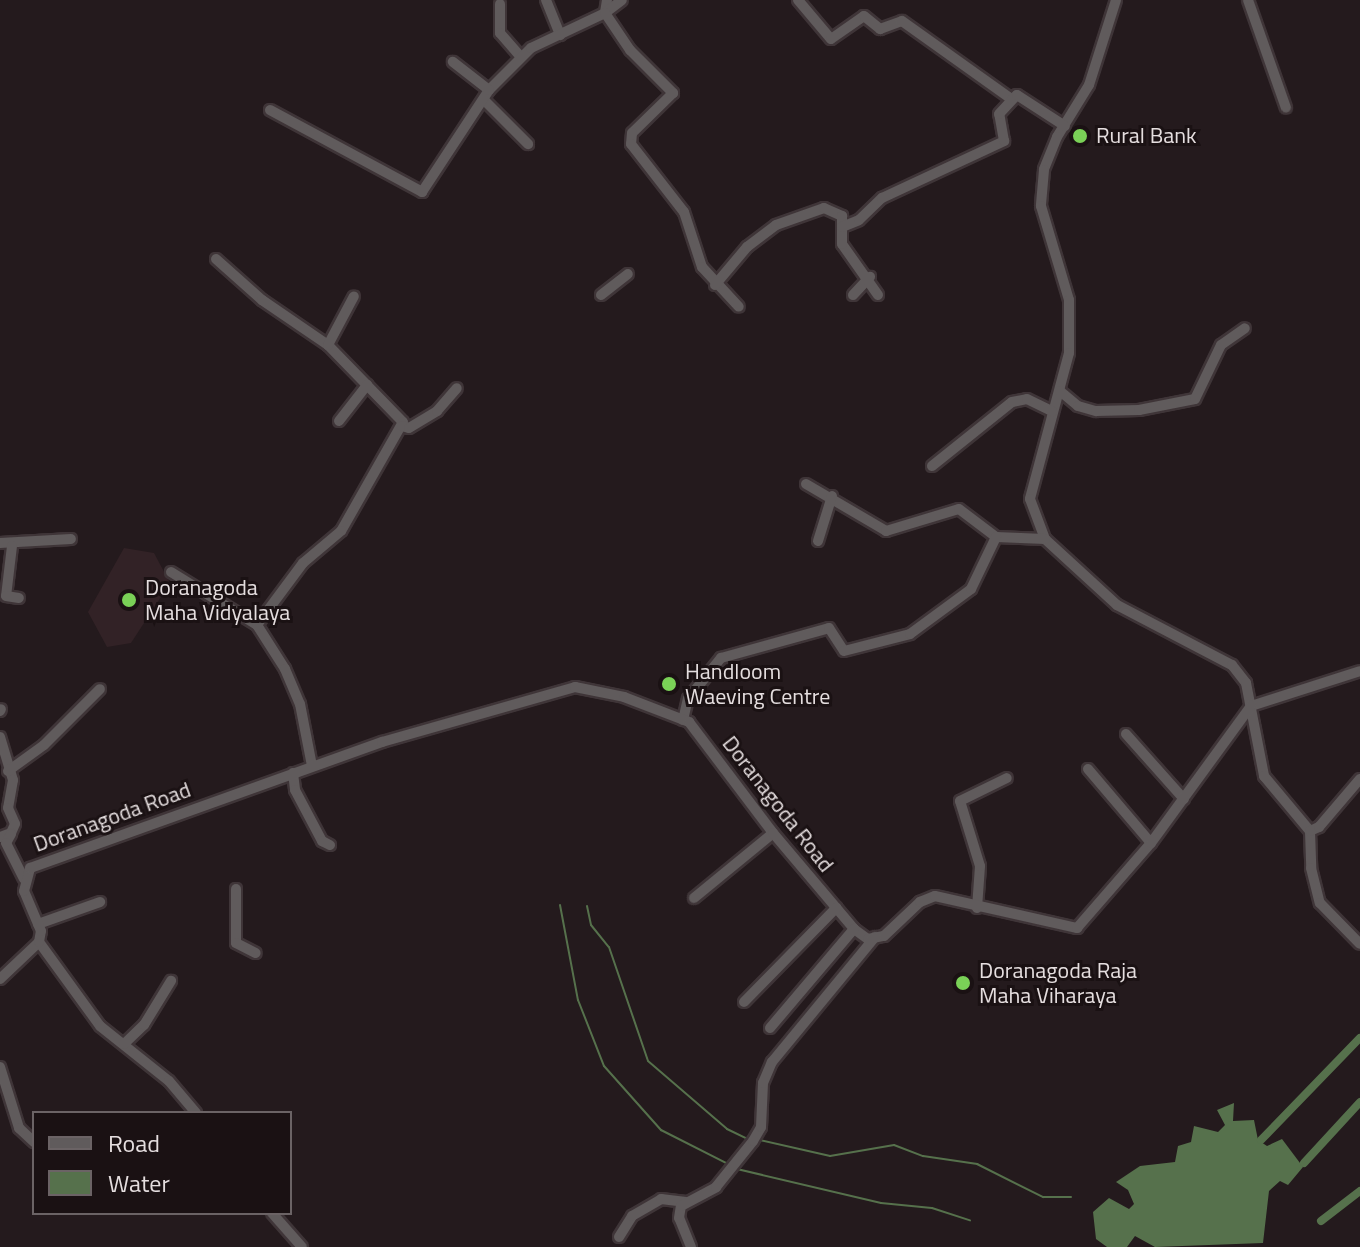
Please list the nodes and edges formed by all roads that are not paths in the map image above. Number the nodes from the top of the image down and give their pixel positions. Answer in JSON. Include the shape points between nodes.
{"nodes":[{"id":1,"x":546,"y":0,"type":"edge"},
{"id":2,"x":607,"y":0,"type":"edge"},
{"id":3,"x":622,"y":0,"type":"edge"},
{"id":4,"x":798,"y":0,"type":"edge"},
{"id":5,"x":1116,"y":0,"type":"edge"},
{"id":6,"x":1248,"y":0,"type":"edge"},
{"id":7,"x":500,"y":4,"type":"dead end"},
{"id":8,"x":605,"y":13,"type":"junction"},
{"id":9,"x":560,"y":35,"type":"junction"},
{"id":10,"x":520,"y":56,"type":"junction"},
{"id":11,"x":453,"y":62,"type":"dead end"},
{"id":12,"x":487,"y":95,"type":"junction"},
{"id":13,"x":1010,"y":98,"type":"junction"},
{"id":14,"x":1286,"y":108,"type":"dead end"},
{"id":15,"x":270,"y":110,"type":"dead end"},
{"id":16,"x":1065,"y":126,"type":"junction"},
{"id":17,"x":528,"y":144,"type":"dead end"},
{"id":18,"x":842,"y":227,"type":"junction"},
{"id":19,"x":216,"y":259,"type":"dead end"},
{"id":20,"x":628,"y":274,"type":"dead end"},
{"id":21,"x":870,"y":277,"type":"junction"},
{"id":22,"x":715,"y":285,"type":"junction"},
{"id":23,"x":601,"y":295,"type":"dead end"},
{"id":24,"x":853,"y":295,"type":"dead end"},
{"id":25,"x":878,"y":295,"type":"dead end"},
{"id":26,"x":354,"y":296,"type":"dead end"},
{"id":27,"x":739,"y":307,"type":"dead end"},
{"id":28,"x":1245,"y":328,"type":"dead end"},
{"id":29,"x":328,"y":345,"type":"junction"},
{"id":30,"x":367,"y":385,"type":"junction"},
{"id":31,"x":457,"y":388,"type":"dead end"},
{"id":32,"x":1060,"y":391,"type":"junction"},
{"id":33,"x":1052,"y":411,"type":"junction"},
{"id":34,"x":339,"y":421,"type":"dead end"},
{"id":35,"x":402,"y":426,"type":"junction"},
{"id":36,"x":932,"y":466,"type":"dead end"},
{"id":37,"x":806,"y":484,"type":"dead end"},
{"id":38,"x":832,"y":496,"type":"junction"},
{"id":39,"x":996,"y":537,"type":"junction"},
{"id":40,"x":71,"y":539,"type":"dead end"},
{"id":41,"x":1045,"y":539,"type":"junction"},
{"id":42,"x":818,"y":541,"type":"dead end"},
{"id":43,"x":0,"y":543,"type":"edge"},
{"id":44,"x":12,"y":546,"type":"junction"},
{"id":45,"x":171,"y":572,"type":"dead end"},
{"id":46,"x":19,"y":598,"type":"dead end"},
{"id":47,"x":257,"y":625,"type":"junction"},
{"id":48,"x":1360,"y":671,"type":"edge"},
{"id":49,"x":100,"y":689,"type":"dead end"},
{"id":50,"x":1251,"y":706,"type":"junction"},
{"id":51,"x":683,"y":720,"type":"junction"},
{"id":52,"x":1126,"y":734,"type":"dead end"},
{"id":53,"x":0,"y":737,"type":"edge"},
{"id":54,"x":312,"y":766,"type":"junction"},
{"id":55,"x":1088,"y":769,"type":"dead end"},
{"id":56,"x":8,"y":771,"type":"junction"},
{"id":57,"x":293,"y":773,"type":"junction"},
{"id":58,"x":1007,"y":778,"type":"dead end"},
{"id":59,"x":1360,"y":779,"type":"edge"},
{"id":60,"x":1184,"y":799,"type":"junction"},
{"id":61,"x":1310,"y":831,"type":"junction"},
{"id":62,"x":11,"y":833,"type":"junction"},
{"id":63,"x":773,"y":833,"type":"junction"},
{"id":64,"x":0,"y":837,"type":"edge"},
{"id":65,"x":1151,"y":843,"type":"junction"},
{"id":66,"x":330,"y":845,"type":"dead end"},
{"id":67,"x":24,"y":879,"type":"junction"},
{"id":68,"x":236,"y":889,"type":"dead end"},
{"id":69,"x":694,"y":898,"type":"dead end"},
{"id":70,"x":100,"y":902,"type":"dead end"},
{"id":71,"x":836,"y":908,"type":"junction"},
{"id":72,"x":977,"y":908,"type":"junction"},
{"id":73,"x":38,"y":924,"type":"junction"},
{"id":74,"x":854,"y":929,"type":"junction"},
{"id":75,"x":875,"y":937,"type":"junction"},
{"id":76,"x":39,"y":942,"type":"junction"},
{"id":77,"x":1360,"y":944,"type":"edge"},
{"id":78,"x":256,"y":953,"type":"dead end"},
{"id":79,"x":0,"y":979,"type":"edge"},
{"id":80,"x":171,"y":981,"type":"dead end"},
{"id":81,"x":744,"y":1002,"type":"dead end"},
{"id":82,"x":770,"y":1028,"type":"dead end"},
{"id":83,"x":124,"y":1044,"type":"junction"},
{"id":84,"x":0,"y":1067,"type":"edge"},
{"id":85,"x":194,"y":1111,"type":"edge"},
{"id":86,"x":32,"y":1140,"type":"edge"},
{"id":87,"x":686,"y":1202,"type":"junction"},
{"id":88,"x":274,"y":1215,"type":"edge"},
{"id":89,"x":619,"y":1237,"type":"dead end"},
{"id":90,"x":686,"y":1245,"type":"edge"},
{"id":91,"x":302,"y":1247,"type":"edge"}],
"edges":[{"from":1,"to":9,"type":"street"},
{"from":2,"to":8,"type":"street"},
{"from":3,"to":8,"type":"street"},
{"from":4,"to":13,"type":"street","via":[[831,39],[864,16],[880,29],[902,21]]},
{"from":5,"to":16,"type":"street","via":[[1089,85]]},
{"from":6,"to":14,"type":"street"},
{"from":7,"to":10,"type":"street","via":[[500,33]]},
{"from":8,"to":9,"type":"street"},
{"from":8,"to":22,"type":"street","via":[[630,50],[673,93],[632,133],[631,144],[684,212],[702,267]]},
{"from":9,"to":10,"type":"street"},
{"from":10,"to":12,"type":"street"},
{"from":11,"to":12,"type":"street"},
{"from":12,"to":15,"type":"street","via":[[418,193]]},
{"from":12,"to":17,"type":"street"},
{"from":13,"to":16,"type":"street","via":[[1023,96]]},
{"from":13,"to":18,"type":"street","via":[[999,114],[1004,141],[882,198],[859,220]]},
{"from":16,"to":32,"type":"street","via":[[1044,170],[1041,206],[1069,300],[1069,353]]},
{"from":18,"to":21,"type":"street","via":[[842,244]]},
{"from":18,"to":22,"type":"street","via":[[842,216],[824,208],[776,225],[747,247]]},
{"from":19,"to":29,"type":"street","via":[[262,300]]},
{"from":20,"to":23,"type":"street"},
{"from":21,"to":24,"type":"street"},
{"from":21,"to":25,"type":"street"},
{"from":22,"to":27,"type":"street"},
{"from":26,"to":29,"type":"street"},
{"from":28,"to":32,"type":"street","via":[[1221,345],[1195,399],[1139,410],[1096,411],[1078,406]]},
{"from":29,"to":30,"type":"street"},
{"from":30,"to":34,"type":"street"},
{"from":30,"to":35,"type":"street"},
{"from":31,"to":35,"type":"street","via":[[437,411],[409,428]]},
{"from":32,"to":33,"type":"street"},
{"from":33,"to":36,"type":"street","via":[[1027,399],[1012,402]]},
{"from":33,"to":41,"type":"street","via":[[1030,499]]},
{"from":35,"to":47,"type":"street","via":[[341,531],[303,563]]},
{"from":37,"to":38,"type":"street"},
{"from":38,"to":39,"type":"street","via":[[852,514],[886,531],[959,509]]},
{"from":38,"to":42,"type":"street"},
{"from":39,"to":41,"type":"street"},
{"from":39,"to":51,"type":"street","via":[[971,589],[910,634],[844,651],[829,628],[721,658],[688,699]]},
{"from":40,"to":44,"type":"street"},
{"from":41,"to":50,"type":"street","via":[[1117,605],[1232,665],[1246,683]]},
{"from":43,"to":44,"type":"street"},
{"from":44,"to":46,"type":"street","via":[[6,596]]},
{"from":45,"to":47,"type":"street"},
{"from":47,"to":54,"type":"street","via":[[300,704]]},
{"from":48,"to":50,"type":"street"},
{"from":49,"to":56,"type":"street","via":[[44,745]]},
{"from":50,"to":60,"type":"street"},
{"from":50,"to":61,"type":"street","via":[[1264,776]]},
{"from":51,"to":54,"type":"street","name":"Doranagoda Road","via":[[624,697],[557,689],[509,709]]},
{"from":51,"to":63,"type":"street","name":"Doranagoda Road"},
{"from":52,"to":60,"type":"street"},
{"from":53,"to":56,"type":"street"},
{"from":54,"to":57,"type":"street","name":"Doranagoda Road"},
{"from":55,"to":65,"type":"street"},
{"from":56,"to":62,"type":"street"},
{"from":57,"to":66,"type":"street","via":[[295,790],[322,841]]},
{"from":57,"to":67,"type":"street","name":"Doranagoda Road","via":[[30,868]]},
{"from":58,"to":72,"type":"street","via":[[960,801],[980,866]]},
{"from":59,"to":61,"type":"street"},
{"from":60,"to":65,"type":"street"},
{"from":61,"to":77,"type":"street","via":[[1314,890]]},
{"from":62,"to":64,"type":"street"},
{"from":62,"to":67,"type":"street","via":[[6,843]]},
{"from":63,"to":69,"type":"street"},
{"from":63,"to":71,"type":"street","name":"Doranagoda Road"},
{"from":65,"to":72,"type":"street","via":[[1077,928]]},
{"from":67,"to":73,"type":"street","name":"Doranagoda Road"},
{"from":68,"to":78,"type":"street","via":[[236,943]]},
{"from":70,"to":73,"type":"street"},
{"from":71,"to":74,"type":"street","name":"Doranagoda Road"},
{"from":71,"to":81,"type":"street"},
{"from":72,"to":75,"type":"street","via":[[935,896]]},
{"from":73,"to":76,"type":"street","name":"Doranagoda Road"},
{"from":74,"to":75,"type":"street","name":"Doranagoda Road"},
{"from":74,"to":82,"type":"street"},
{"from":75,"to":87,"type":"street","via":[[860,962],[772,1062],[763,1083],[761,1127],[753,1141],[716,1187]]},
{"from":76,"to":79,"type":"street"},
{"from":76,"to":83,"type":"street","via":[[76,1000]]},
{"from":80,"to":83,"type":"street","via":[[144,1025]]},
{"from":83,"to":85,"type":"street","via":[[169,1081]]},
{"from":84,"to":86,"type":"street","via":[[19,1128]]},
{"from":87,"to":89,"type":"street","via":[[661,1199],[632,1216]]},
{"from":87,"to":90,"type":"street","via":[[679,1218]]},
{"from":88,"to":91,"type":"street"}]}
